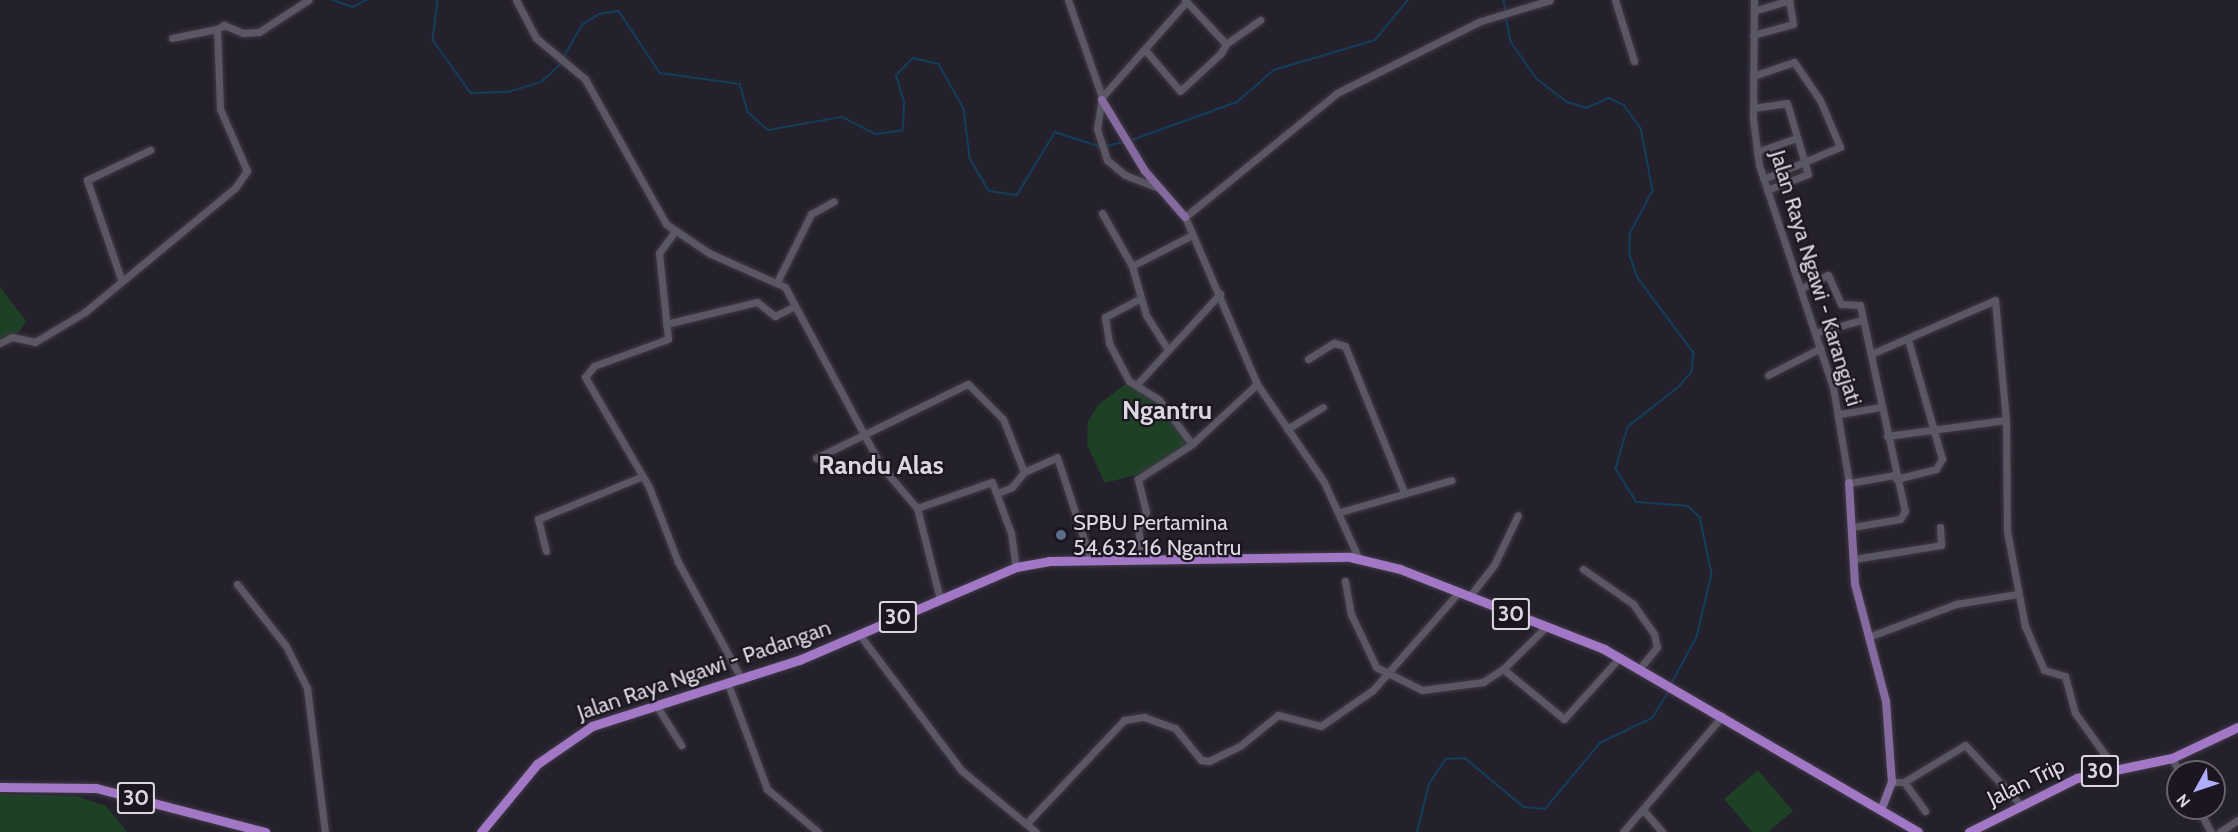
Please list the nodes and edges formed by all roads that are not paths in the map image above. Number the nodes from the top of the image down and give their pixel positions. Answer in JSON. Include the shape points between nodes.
{"nodes":[{"id":1,"x":308,"y":0,"type":"edge"},
{"id":2,"x":516,"y":0,"type":"edge"},
{"id":3,"x":1068,"y":0,"type":"edge"},
{"id":4,"x":1550,"y":0,"type":"edge"},
{"id":5,"x":1615,"y":0,"type":"edge"},
{"id":6,"x":1754,"y":0,"type":"edge"},
{"id":7,"x":1789,"y":0,"type":"edge"},
{"id":8,"x":1186,"y":1,"type":"edge"},
{"id":9,"x":1754,"y":11,"type":"junction"},
{"id":10,"x":1260,"y":20,"type":"dead end"},
{"id":11,"x":217,"y":29,"type":"junction"},
{"id":12,"x":1753,"y":35,"type":"junction"},
{"id":13,"x":172,"y":38,"type":"dead end"},
{"id":14,"x":1226,"y":45,"type":"junction"},
{"id":15,"x":1146,"y":51,"type":"junction"},
{"id":16,"x":1634,"y":61,"type":"dead end"},
{"id":17,"x":1753,"y":76,"type":"junction"},
{"id":18,"x":1102,"y":99,"type":"junction"},
{"id":19,"x":1753,"y":108,"type":"junction"},
{"id":20,"x":1796,"y":138,"type":"junction"},
{"id":21,"x":150,"y":150,"type":"dead end"},
{"id":22,"x":1757,"y":152,"type":"junction"},
{"id":23,"x":1805,"y":164,"type":"junction"},
{"id":24,"x":1763,"y":179,"type":"junction"},
{"id":25,"x":1161,"y":189,"type":"junction"},
{"id":26,"x":1767,"y":190,"type":"junction"},
{"id":27,"x":834,"y":201,"type":"dead end"},
{"id":28,"x":1102,"y":213,"type":"dead end"},
{"id":29,"x":1185,"y":217,"type":"junction"},
{"id":30,"x":675,"y":231,"type":"junction"},
{"id":31,"x":1192,"y":235,"type":"junction"},
{"id":32,"x":1132,"y":266,"type":"junction"},
{"id":33,"x":121,"y":279,"type":"junction"},
{"id":34,"x":777,"y":282,"type":"junction"},
{"id":35,"x":1802,"y":288,"type":"junction"},
{"id":36,"x":1220,"y":294,"type":"junction"},
{"id":37,"x":1139,"y":299,"type":"junction"},
{"id":38,"x":795,"y":306,"type":"junction"},
{"id":39,"x":1862,"y":320,"type":"junction"},
{"id":40,"x":666,"y":324,"type":"junction"},
{"id":41,"x":1815,"y":333,"type":"junction"},
{"id":42,"x":1908,"y":340,"type":"junction"},
{"id":43,"x":0,"y":343,"type":"edge"},
{"id":44,"x":1821,"y":348,"type":"junction"},
{"id":45,"x":1168,"y":350,"type":"junction"},
{"id":46,"x":1871,"y":354,"type":"junction"},
{"id":47,"x":1308,"y":359,"type":"dead end"},
{"id":48,"x":1768,"y":375,"type":"dead end"},
{"id":49,"x":1139,"y":382,"type":"junction"},
{"id":50,"x":1257,"y":384,"type":"junction"},
{"id":51,"x":1323,"y":407,"type":"dead end"},
{"id":52,"x":1881,"y":407,"type":"junction"},
{"id":53,"x":1840,"y":414,"type":"junction"},
{"id":54,"x":2006,"y":420,"type":"junction"},
{"id":55,"x":1287,"y":429,"type":"junction"},
{"id":56,"x":1934,"y":430,"type":"junction"},
{"id":57,"x":866,"y":436,"type":"junction"},
{"id":58,"x":1887,"y":436,"type":"junction"},
{"id":59,"x":1192,"y":444,"type":"junction"},
{"id":60,"x":816,"y":458,"type":"dead end"},
{"id":61,"x":1024,"y":472,"type":"junction"},
{"id":62,"x":643,"y":476,"type":"junction"},
{"id":63,"x":1895,"y":477,"type":"junction"},
{"id":64,"x":1452,"y":480,"type":"dead end"},
{"id":65,"x":1849,"y":483,"type":"junction"},
{"id":66,"x":1404,"y":492,"type":"junction"},
{"id":67,"x":998,"y":493,"type":"junction"},
{"id":68,"x":917,"y":508,"type":"junction"},
{"id":69,"x":1340,"y":512,"type":"junction"},
{"id":70,"x":1518,"y":515,"type":"dead end"},
{"id":71,"x":1852,"y":527,"type":"junction"},
{"id":72,"x":1940,"y":527,"type":"dead end"},
{"id":73,"x":546,"y":551,"type":"dead end"},
{"id":74,"x":1359,"y":557,"type":"junction"},
{"id":75,"x":1854,"y":559,"type":"junction"},
{"id":76,"x":1143,"y":560,"type":"junction"},
{"id":77,"x":1091,"y":561,"type":"junction"},
{"id":78,"x":1016,"y":567,"type":"junction"},
{"id":79,"x":1583,"y":569,"type":"dead end"},
{"id":80,"x":1346,"y":581,"type":"dead end"},
{"id":81,"x":237,"y":584,"type":"dead end"},
{"id":82,"x":1458,"y":593,"type":"junction"},
{"id":83,"x":2017,"y":594,"type":"junction"},
{"id":84,"x":1469,"y":597,"type":"junction"},
{"id":85,"x":940,"y":599,"type":"junction"},
{"id":86,"x":1546,"y":627,"type":"junction"},
{"id":87,"x":859,"y":634,"type":"junction"},
{"id":88,"x":1868,"y":637,"type":"junction"},
{"id":89,"x":1620,"y":657,"type":"junction"},
{"id":90,"x":1640,"y":668,"type":"junction"},
{"id":91,"x":1503,"y":669,"type":"junction"},
{"id":92,"x":1387,"y":674,"type":"junction"},
{"id":93,"x":742,"y":680,"type":"junction"},
{"id":94,"x":728,"y":684,"type":"junction"},
{"id":95,"x":658,"y":708,"type":"junction"},
{"id":96,"x":1722,"y":716,"type":"junction"},
{"id":97,"x":2238,"y":727,"type":"edge"},
{"id":98,"x":681,"y":745,"type":"dead end"},
{"id":99,"x":2172,"y":758,"type":"joint"},
{"id":100,"x":2114,"y":767,"type":"junction"},
{"id":101,"x":1892,"y":782,"type":"junction"},
{"id":102,"x":1904,"y":782,"type":"junction"},
{"id":103,"x":0,"y":787,"type":"edge"},
{"id":104,"x":2019,"y":803,"type":"junction"},
{"id":105,"x":1881,"y":810,"type":"junction"},
{"id":106,"x":1644,"y":811,"type":"junction"},
{"id":107,"x":1925,"y":811,"type":"dead end"},
{"id":108,"x":2238,"y":820,"type":"edge"},
{"id":109,"x":1027,"y":823,"type":"junction"},
{"id":110,"x":487,"y":830,"type":"edge"},
{"id":111,"x":1916,"y":831,"type":"edge"},
{"id":112,"x":265,"y":832,"type":"edge"},
{"id":113,"x":325,"y":832,"type":"edge"},
{"id":114,"x":818,"y":832,"type":"edge"},
{"id":115,"x":1036,"y":832,"type":"edge"},
{"id":116,"x":1623,"y":832,"type":"edge"},
{"id":117,"x":1662,"y":832,"type":"edge"},
{"id":118,"x":1969,"y":832,"type":"edge"},
{"id":119,"x":2220,"y":832,"type":"edge"}],
"edges":[{"from":1,"to":11,"type":"street","via":[[259,32],[243,33],[224,25]]},
{"from":2,"to":30,"type":"street","via":[[536,38],[566,58],[585,79],[657,212]]},
{"from":3,"to":18,"type":"street"},
{"from":4,"to":29,"type":"street","via":[[1501,14],[1337,93]]},
{"from":5,"to":16,"type":"street"},
{"from":6,"to":9,"type":"street","name":"Jalan Raya Ngawi - Karangjati"},
{"from":7,"to":9,"type":"street"},
{"from":7,"to":12,"type":"street","via":[[1793,24]]},
{"from":8,"to":14,"type":"street"},
{"from":8,"to":15,"type":"street"},
{"from":9,"to":12,"type":"street","name":"Jalan Raya Ngawi - Karangjati"},
{"from":10,"to":14,"type":"street"},
{"from":11,"to":13,"type":"street"},
{"from":11,"to":33,"type":"street","via":[[220,109],[246,173],[211,213]]},
{"from":12,"to":17,"type":"street","name":"Jalan Raya Ngawi - Karangjati"},
{"from":14,"to":15,"type":"street","via":[[1180,91]]},
{"from":15,"to":18,"type":"street"},
{"from":17,"to":19,"type":"street","name":"Jalan Raya Ngawi - Karangjati"},
{"from":17,"to":23,"type":"street","via":[[1794,62],[1820,100],[1839,149]]},
{"from":18,"to":25,"type":"main road","via":[[1119,121],[1141,164]]},
{"from":18,"to":25,"type":"street","via":[[1098,135],[1107,160],[1125,175]]},
{"from":19,"to":20,"type":"street","via":[[1785,101]]},
{"from":19,"to":22,"type":"street","name":"Jalan Raya Ngawi - Karangjati"},
{"from":20,"to":22,"type":"street"},
{"from":20,"to":23,"type":"street"},
{"from":21,"to":33,"type":"street","via":[[87,180]]},
{"from":22,"to":24,"type":"street","name":"Jalan Raya Ngawi - Karangjati"},
{"from":23,"to":24,"type":"street"},
{"from":23,"to":26,"type":"street","via":[[1808,177]]},
{"from":24,"to":26,"type":"street","name":"Jalan Raya Ngawi - Karangjati"},
{"from":25,"to":29,"type":"main road"},
{"from":26,"to":35,"type":"street","name":"Jalan Raya Ngawi - Karangjati"},
{"from":27,"to":34,"type":"street","via":[[811,214]]},
{"from":28,"to":32,"type":"street"},
{"from":29,"to":31,"type":"street"},
{"from":30,"to":34,"type":"street","via":[[709,253]]},
{"from":30,"to":40,"type":"street","via":[[658,254]]},
{"from":31,"to":32,"type":"street"},
{"from":31,"to":36,"type":"street"},
{"from":32,"to":37,"type":"street"},
{"from":33,"to":43,"type":"street","via":[[86,312],[42,339]]},
{"from":34,"to":38,"type":"street"},
{"from":35,"to":39,"type":"street","via":[[1829,276],[1839,303],[1858,302]]},
{"from":35,"to":41,"type":"street","name":"Jalan Raya Ngawi - Karangjati"},
{"from":36,"to":45,"type":"street"},
{"from":36,"to":50,"type":"street"},
{"from":37,"to":45,"type":"street"},
{"from":37,"to":49,"type":"street","via":[[1103,321],[1125,375]]},
{"from":38,"to":40,"type":"street","via":[[775,316],[757,302]]},
{"from":38,"to":57,"type":"street"},
{"from":39,"to":41,"type":"street"},
{"from":39,"to":46,"type":"street"},
{"from":40,"to":62,"type":"street","via":[[665,342],[615,358],[585,374]]},
{"from":41,"to":44,"type":"street","name":"Jalan Raya Ngawi - Karangjati"},
{"from":42,"to":46,"type":"street"},
{"from":42,"to":54,"type":"street","via":[[1995,300]]},
{"from":42,"to":56,"type":"street"},
{"from":44,"to":48,"type":"street"},
{"from":44,"to":53,"type":"street","name":"Jalan Raya Ngawi - Karangjati"},
{"from":45,"to":49,"type":"street"},
{"from":46,"to":52,"type":"street"},
{"from":47,"to":66,"type":"street","via":[[1334,343],[1345,346]]},
{"from":49,"to":59,"type":"street"},
{"from":50,"to":55,"type":"street"},
{"from":50,"to":59,"type":"street"},
{"from":51,"to":55,"type":"street"},
{"from":52,"to":53,"type":"street"},
{"from":52,"to":58,"type":"street"},
{"from":53,"to":65,"type":"street","name":"Jalan Raya Ngawi - Karangjati"},
{"from":54,"to":56,"type":"street"},
{"from":54,"to":83,"type":"street","via":[[2007,531]]},
{"from":55,"to":69,"type":"street"},
{"from":56,"to":58,"type":"street"},
{"from":56,"to":63,"type":"street","via":[[1940,465]]},
{"from":57,"to":60,"type":"street"},
{"from":57,"to":61,"type":"street","via":[[920,403],[972,385],[1003,419]]},
{"from":57,"to":68,"type":"street","via":[[891,481]]},
{"from":58,"to":63,"type":"street"},
{"from":59,"to":76,"type":"street","via":[[1138,479],[1146,512],[1138,529]]},
{"from":61,"to":67,"type":"street","via":[[1012,488]]},
{"from":61,"to":77,"type":"street","via":[[1050,458],[1059,459]]},
{"from":62,"to":73,"type":"street","via":[[538,519]]},
{"from":62,"to":93,"type":"street","via":[[678,562]]},
{"from":63,"to":65,"type":"street"},
{"from":63,"to":71,"type":"street","via":[[1902,518]]},
{"from":64,"to":66,"type":"street"},
{"from":65,"to":71,"type":"main road","name":"Jalan Raya Ngawi - Karangjati"},
{"from":66,"to":69,"type":"street"},
{"from":67,"to":68,"type":"street","via":[[988,481]]},
{"from":67,"to":78,"type":"street"},
{"from":68,"to":85,"type":"street"},
{"from":69,"to":74,"type":"street"},
{"from":70,"to":84,"type":"street","via":[[1494,565]]},
{"from":71,"to":75,"type":"main road","name":"Jalan Raya Ngawi - Karangjati"},
{"from":72,"to":75,"type":"street","via":[[1941,545]]},
{"from":74,"to":76,"type":"highway","name":"Jalan Raya Ngawi - Padangan","number":"30"},
{"from":74,"to":82,"type":"highway","name":"Jalan Raya Ngawi - Padangan","number":"30"},
{"from":75,"to":88,"type":"main road","name":"Jalan Raya Ngawi - Karangjati"},
{"from":76,"to":77,"type":"highway","name":"Jalan Raya Ngawi - Padangan","number":"30"},
{"from":77,"to":78,"type":"highway","name":"Jalan Raya Ngawi - Padangan","number":"30"},
{"from":78,"to":85,"type":"highway","name":"Jalan Raya Ngawi - Padangan","number":"30"},
{"from":79,"to":90,"type":"street","via":[[1633,604],[1654,634],[1657,647]]},
{"from":80,"to":92,"type":"street","via":[[1351,614],[1376,667]]},
{"from":81,"to":113,"type":"street","via":[[286,646],[307,688]]},
{"from":82,"to":84,"type":"highway","name":"Jalan Raya Ngawi - Padangan","number":"30"},
{"from":82,"to":92,"type":"street"},
{"from":83,"to":88,"type":"street","via":[[1956,604]]},
{"from":83,"to":100,"type":"street","via":[[2044,670],[2065,676],[2075,713]]},
{"from":84,"to":86,"type":"highway","name":"Jalan Raya Ngawi - Padangan","number":"30"},
{"from":85,"to":87,"type":"highway","name":"Jalan Raya Ngawi - Padangan","number":"30"},
{"from":86,"to":89,"type":"highway","name":"Jalan Raya Ngawi - Padangan","number":"30"},
{"from":86,"to":91,"type":"street"},
{"from":87,"to":93,"type":"highway","name":"Jalan Raya Ngawi - Padangan","number":"30"},
{"from":87,"to":109,"type":"street","via":[[961,770]]},
{"from":88,"to":101,"type":"main road","name":"Jalan Raya Ngawi - Karangjati","via":[[1886,701]]},
{"from":89,"to":90,"type":"highway","name":"Jalan Raya Ngawi - Padangan","number":"30"},
{"from":89,"to":91,"type":"street","via":[[1564,719]]},
{"from":90,"to":96,"type":"highway","name":"Jalan Raya Ngawi - Padangan","number":"30"},
{"from":91,"to":92,"type":"street","via":[[1483,682],[1434,691]]},
{"from":92,"to":109,"type":"street","via":[[1363,699],[1321,726],[1278,715],[1240,746],[1209,761],[1201,760],[1175,728],[1144,717],[1124,720]]},
{"from":93,"to":94,"type":"highway","name":"Jalan Raya Ngawi - Padangan","number":"30"},
{"from":94,"to":95,"type":"highway","name":"Jalan Raya Ngawi - Padangan","number":"30"},
{"from":94,"to":114,"type":"street","via":[[767,789]]},
{"from":95,"to":98,"type":"street"},
{"from":95,"to":110,"type":"highway","name":"Jalan Raya Ngawi - Padangan","number":"30","via":[[592,726],[553,750]]},
{"from":96,"to":105,"type":"highway","number":"30"},
{"from":96,"to":106,"type":"street"},
{"from":97,"to":99,"type":"highway","name":"Jalan Trip","number":"30"},
{"from":99,"to":100,"type":"highway","name":"Jalan Trip","number":"30"},
{"from":100,"to":104,"type":"highway","name":"Jalan Trip","number":"30"},
{"from":101,"to":102,"type":"street"},
{"from":101,"to":105,"type":"main road"},
{"from":102,"to":104,"type":"street","via":[[1965,745]]},
{"from":102,"to":107,"type":"street"},
{"from":103,"to":112,"type":"highway","number":"30","via":[[96,788]]},
{"from":104,"to":118,"type":"highway","name":"Jalan Trip","number":"30"},
{"from":105,"to":111,"type":"highway","number":"30"},
{"from":106,"to":116,"type":"street"},
{"from":106,"to":117,"type":"street"},
{"from":108,"to":119,"type":"street"},
{"from":109,"to":115,"type":"street"}]}
